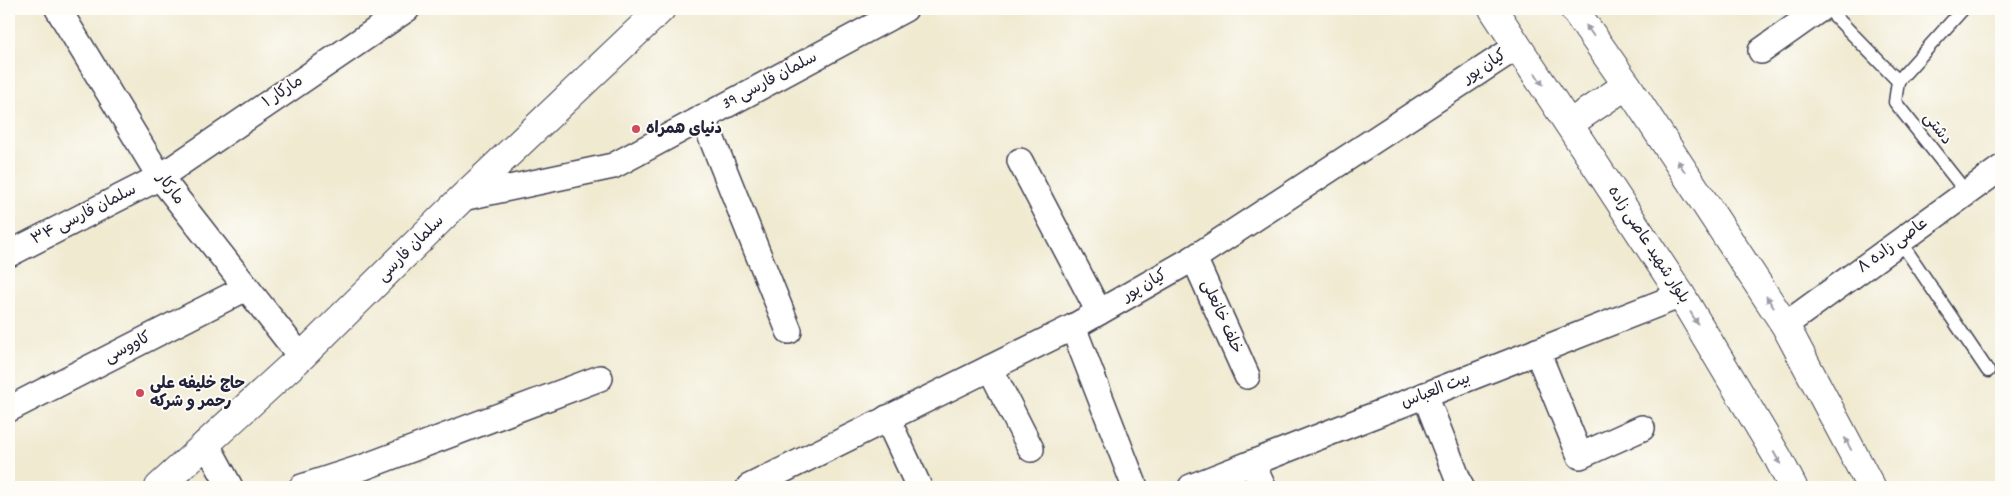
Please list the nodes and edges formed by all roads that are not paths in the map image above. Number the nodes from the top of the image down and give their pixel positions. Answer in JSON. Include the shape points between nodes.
{"nodes":[{"id":1,"x":58,"y":9,"type":"edge"},
{"id":2,"x":661,"y":9,"type":"edge"},
{"id":3,"x":905,"y":9,"type":"edge"},
{"id":4,"x":1493,"y":9,"type":"edge"},
{"id":5,"x":1574,"y":9,"type":"edge"},
{"id":6,"x":1820,"y":9,"type":"edge"},
{"id":7,"x":1828,"y":9,"type":"edge"},
{"id":8,"x":1963,"y":9,"type":"edge"},
{"id":9,"x":397,"y":11,"type":"edge"},
{"id":10,"x":1518,"y":46,"type":"junction"},
{"id":11,"x":1762,"y":51,"type":"dead end"},
{"id":12,"x":1898,"y":81,"type":"junction"},
{"id":13,"x":1627,"y":85,"type":"junction"},
{"id":14,"x":703,"y":117,"type":"junction"},
{"id":15,"x":1569,"y":124,"type":"junction"},
{"id":16,"x":1020,"y":161,"type":"dead end"},
{"id":17,"x":2001,"y":168,"type":"edge"},
{"id":18,"x":160,"y":177,"type":"junction"},
{"id":19,"x":1966,"y":192,"type":"junction"},
{"id":20,"x":462,"y":198,"type":"junction"},
{"id":21,"x":1900,"y":241,"type":"junction"},
{"id":22,"x":9,"y":254,"type":"edge"},
{"id":23,"x":1194,"y":258,"type":"junction"},
{"id":24,"x":246,"y":288,"type":"junction"},
{"id":25,"x":1680,"y":295,"type":"junction"},
{"id":26,"x":1100,"y":312,"type":"junction"},
{"id":27,"x":1785,"y":325,"type":"junction"},
{"id":28,"x":1073,"y":327,"type":"junction"},
{"id":29,"x":789,"y":331,"type":"dead end"},
{"id":30,"x":1537,"y":351,"type":"junction"},
{"id":31,"x":300,"y":357,"type":"junction"},
{"id":32,"x":990,"y":368,"type":"junction"},
{"id":33,"x":1988,"y":371,"type":"dead end"},
{"id":34,"x":1247,"y":376,"type":"dead end"},
{"id":35,"x":600,"y":378,"type":"dead end"},
{"id":36,"x":1425,"y":395,"type":"junction"},
{"id":37,"x":9,"y":409,"type":"edge"},
{"id":38,"x":887,"y":418,"type":"junction"},
{"id":39,"x":1642,"y":428,"type":"dead end"},
{"id":40,"x":206,"y":443,"type":"junction"},
{"id":41,"x":1031,"y":449,"type":"dead end"},
{"id":42,"x":1252,"y":463,"type":"junction"},
{"id":43,"x":160,"y":487,"type":"edge"},
{"id":44,"x":230,"y":487,"type":"edge"},
{"id":45,"x":302,"y":487,"type":"edge"},
{"id":46,"x":749,"y":487,"type":"edge"},
{"id":47,"x":919,"y":487,"type":"edge"},
{"id":48,"x":1135,"y":487,"type":"edge"},
{"id":49,"x":1191,"y":487,"type":"edge"},
{"id":50,"x":1263,"y":487,"type":"edge"},
{"id":51,"x":1461,"y":487,"type":"edge"},
{"id":52,"x":1793,"y":487,"type":"edge"},
{"id":53,"x":1871,"y":487,"type":"edge"}],
"edges":[{"from":1,"to":18,"type":"street","name":"مارکار"},
{"from":2,"to":20,"type":"main road","name":"سلمان فارسی"},
{"from":3,"to":14,"type":"street","name":"سلمان فارسی 39"},
{"from":4,"to":10,"type":"main road","name":"بلوار شهید عاصی زاده"},
{"from":13,"to":5,"type":"main road","one_way":true},
{"from":6,"to":11,"type":"street"},
{"from":7,"to":12,"type":"lane"},
{"from":8,"to":12,"type":"lane"},
{"from":9,"to":18,"type":"street","name":"مارکار ۱"},
{"from":10,"to":15,"type":"main road","name":"بلوار شهید عاصی زاده","one_way":true},
{"from":10,"to":23,"type":"street","name":"کیان پور"},
{"from":12,"to":19,"type":"lane","name":"دشتی","via":[[1895,102]]},
{"from":13,"to":15,"type":"main road"},
{"from":27,"to":13,"type":"main road","one_way":true},
{"from":14,"to":20,"type":"street","name":"سلمان فارسی 39","via":[[613,166]]},
{"from":14,"to":29,"type":"street"},
{"from":15,"to":25,"type":"main road","name":"بلوار شهید عاصی زاده"},
{"from":16,"to":26,"type":"street"},
{"from":17,"to":19,"type":"street","name":"عاصی زاده ۸"},
{"from":18,"to":22,"type":"street","name":"سلمان فارسی ۳۴"},
{"from":18,"to":24,"type":"street","name":"مارکار"},
{"from":19,"to":21,"type":"street","name":"عاصی زاده ۸"},
{"from":20,"to":31,"type":"main road","name":"سلمان فارسی"},
{"from":21,"to":27,"type":"street","name":"عاصی زاده ۸"},
{"from":21,"to":33,"type":"lane"},
{"from":23,"to":26,"type":"street","name":"کیان پور"},
{"from":23,"to":34,"type":"street","name":"خلف خانعلی"},
{"from":24,"to":31,"type":"street","name":"مارکار"},
{"from":24,"to":37,"type":"street","name":"کاووسی"},
{"from":25,"to":30,"type":"street","name":"بیت العباس"},
{"from":25,"to":52,"type":"main road","name":"بلوار شهید عاصی زاده","one_way":true},
{"from":26,"to":28,"type":"street","name":"کیان پور"},
{"from":53,"to":27,"type":"main road","one_way":true},
{"from":28,"to":32,"type":"street","name":"کیان پور"},
{"from":28,"to":48,"type":"street"},
{"from":30,"to":36,"type":"street","name":"بیت العباس"},
{"from":30,"to":39,"type":"street","via":[[1580,456]]},
{"from":31,"to":40,"type":"main road","name":"سلمان فارسی"},
{"from":32,"to":38,"type":"street","name":"کیان پور"},
{"from":32,"to":41,"type":"street"},
{"from":35,"to":45,"type":"street","via":[[364,467]]},
{"from":36,"to":42,"type":"street","name":"بیت العباس"},
{"from":36,"to":51,"type":"street"},
{"from":38,"to":46,"type":"street","name":"کیان پور"},
{"from":38,"to":47,"type":"street"},
{"from":40,"to":43,"type":"main road","name":"سلمان فارسی"},
{"from":40,"to":44,"type":"street"},
{"from":42,"to":49,"type":"street","name":"بیت العباس"},
{"from":42,"to":50,"type":"street"}]}
